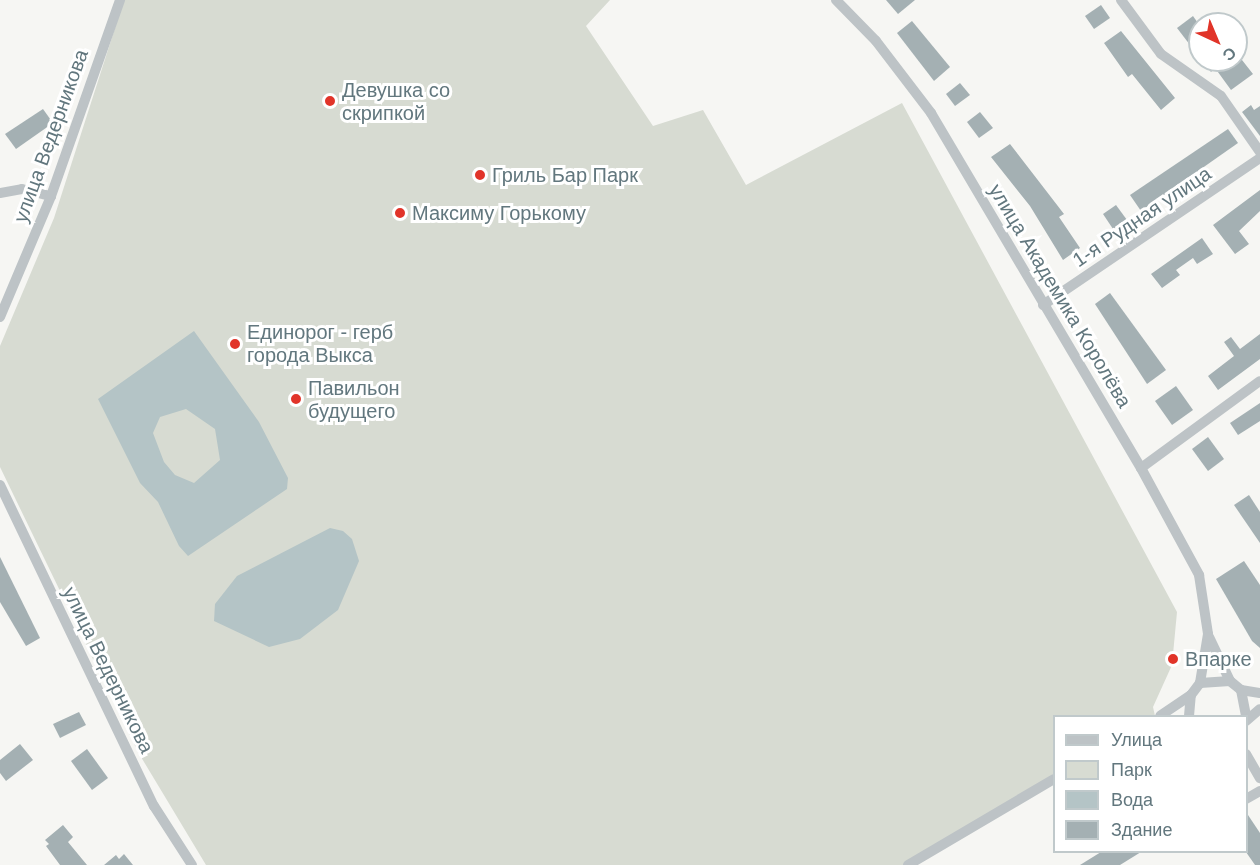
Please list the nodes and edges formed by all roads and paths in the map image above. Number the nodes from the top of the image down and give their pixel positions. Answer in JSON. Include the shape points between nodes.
{"nodes":[{"id":1,"x":120,"y":0,"type":"edge"},
{"id":2,"x":836,"y":0,"type":"edge"},
{"id":3,"x":1121,"y":0,"type":"edge"},
{"id":4,"x":1260,"y":152,"type":"edge"},
{"id":5,"x":1260,"y":158,"type":"edge"},
{"id":6,"x":0,"y":193,"type":"edge"},
{"id":7,"x":51,"y":196,"type":"junction"},
{"id":8,"x":1043,"y":306,"type":"junction"},
{"id":9,"x":0,"y":317,"type":"edge"},
{"id":10,"x":1260,"y":381,"type":"edge"},
{"id":11,"x":1141,"y":468,"type":"junction"},
{"id":12,"x":0,"y":485,"type":"edge"},
{"id":13,"x":1208,"y":634,"type":"junction"},
{"id":14,"x":1230,"y":681,"type":"junction"},
{"id":15,"x":1200,"y":683,"type":"junction"},
{"id":16,"x":1241,"y":690,"type":"junction"},
{"id":17,"x":1260,"y":693,"type":"edge"},
{"id":18,"x":1191,"y":695,"type":"junction"},
{"id":19,"x":1163,"y":715,"type":"edge"},
{"id":20,"x":1189,"y":715,"type":"edge"},
{"id":21,"x":1245,"y":715,"type":"edge"},
{"id":22,"x":1248,"y":757,"type":"edge"},
{"id":23,"x":1260,"y":778,"type":"edge"},
{"id":24,"x":1053,"y":780,"type":"edge"},
{"id":25,"x":192,"y":865,"type":"edge"},
{"id":26,"x":908,"y":865,"type":"edge"}],
"edges":[{"from":1,"to":7,"type":"street","name":"улица Ведерникова"},
{"from":2,"to":8,"type":"street","name":"улица Академика Королёва","via":[[876,40],[916,90]]},
{"from":3,"to":4,"type":"street","via":[[1161,54],[1221,96]]},
{"from":5,"to":8,"type":"street","name":"1-я Рудная улица"},
{"from":6,"to":7,"type":"street","via":[[22,189]]},
{"from":7,"to":9,"type":"street","name":"улица Ведерникова"},
{"from":8,"to":11,"type":"street","name":"улица Академика Королёва"},
{"from":10,"to":11,"type":"street"},
{"from":11,"to":13,"type":"street","name":"улица Академика Королёва","via":[[1199,575]]},
{"from":12,"to":25,"type":"street","name":"улица Ведерникова","via":[[154,806]]},
{"from":13,"to":14,"type":"street"},
{"from":13,"to":15,"type":"street"},
{"from":14,"to":15,"type":"street"},
{"from":14,"to":16,"type":"street"},
{"from":15,"to":18,"type":"street"},
{"from":16,"to":17,"type":"street"},
{"from":16,"to":21,"type":"street"},
{"from":18,"to":19,"type":"street"},
{"from":18,"to":20,"type":"street"},
{"from":22,"to":23,"type":"street"},
{"from":24,"to":26,"type":"street"}]}
